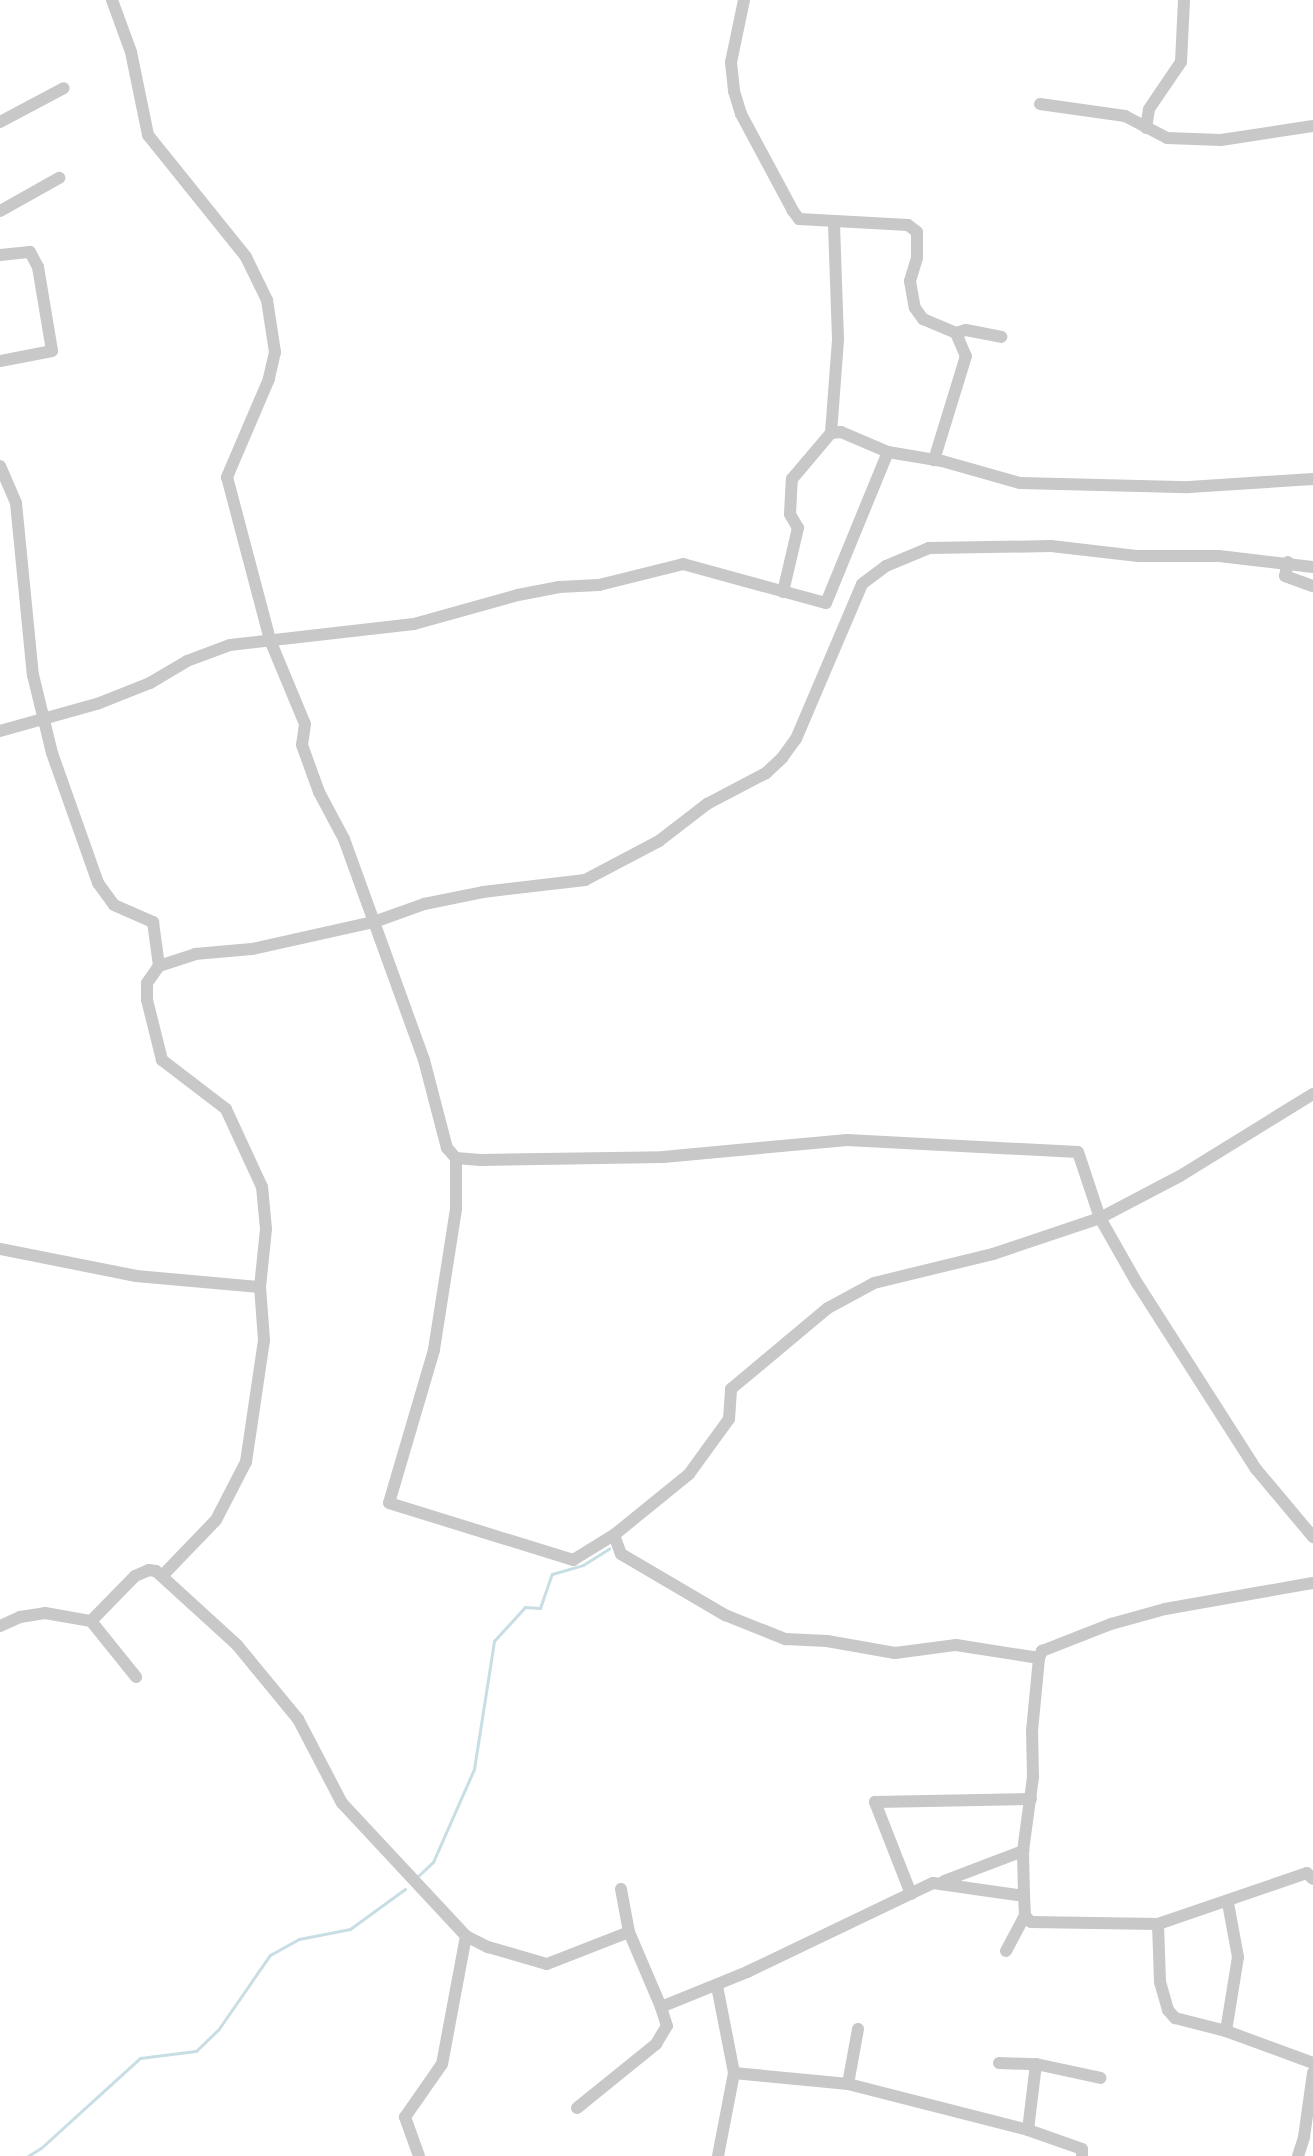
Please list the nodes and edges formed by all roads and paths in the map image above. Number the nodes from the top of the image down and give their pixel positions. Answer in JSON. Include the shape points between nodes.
{"nodes":[{"id":1,"x":112,"y":0,"type":"edge"},
{"id":2,"x":744,"y":0,"type":"edge"},
{"id":3,"x":1184,"y":0,"type":"edge"},
{"id":4,"x":64,"y":88,"type":"dead end"},
{"id":5,"x":1040,"y":104,"type":"dead end"},
{"id":6,"x":0,"y":122,"type":"edge"},
{"id":7,"x":1313,"y":126,"type":"edge"},
{"id":8,"x":1146,"y":128,"type":"junction"},
{"id":9,"x":59,"y":178,"type":"dead end"},
{"id":10,"x":0,"y":211,"type":"edge"},
{"id":11,"x":834,"y":222,"type":"junction"},
{"id":12,"x":0,"y":255,"type":"edge"},
{"id":13,"x":956,"y":333,"type":"junction"},
{"id":14,"x":1001,"y":337,"type":"dead end"},
{"id":15,"x":0,"y":361,"type":"edge"},
{"id":16,"x":831,"y":433,"type":"junction"},
{"id":17,"x":888,"y":452,"type":"junction"},
{"id":18,"x":934,"y":460,"type":"junction"},
{"id":19,"x":0,"y":466,"type":"edge"},
{"id":20,"x":1313,"y":479,"type":"edge"},
{"id":21,"x":1288,"y":562,"type":"junction"},
{"id":22,"x":1313,"y":567,"type":"edge"},
{"id":23,"x":1313,"y":586,"type":"edge"},
{"id":24,"x":783,"y":592,"type":"junction"},
{"id":25,"x":826,"y":603,"type":"junction"},
{"id":26,"x":850,"y":608,"type":"junction"},
{"id":27,"x":270,"y":640,"type":"junction"},
{"id":28,"x":43,"y":722,"type":"junction"},
{"id":29,"x":0,"y":731,"type":"edge"},
{"id":30,"x":374,"y":922,"type":"junction"},
{"id":31,"x":159,"y":966,"type":"junction"},
{"id":32,"x":1313,"y":1094,"type":"edge"},
{"id":33,"x":456,"y":1158,"type":"junction"},
{"id":34,"x":1100,"y":1218,"type":"junction"},
{"id":35,"x":0,"y":1249,"type":"edge"},
{"id":36,"x":260,"y":1287,"type":"junction"},
{"id":37,"x":614,"y":1535,"type":"junction"},
{"id":38,"x":1313,"y":1537,"type":"edge"},
{"id":39,"x":163,"y":1575,"type":"junction"},
{"id":40,"x":1313,"y":1583,"type":"edge"},
{"id":41,"x":91,"y":1621,"type":"junction"},
{"id":42,"x":0,"y":1626,"type":"edge"},
{"id":43,"x":1039,"y":1658,"type":"junction"},
{"id":44,"x":136,"y":1677,"type":"dead end"},
{"id":45,"x":1031,"y":1799,"type":"junction"},
{"id":46,"x":1023,"y":1851,"type":"junction"},
{"id":47,"x":1313,"y":1879,"type":"edge"},
{"id":48,"x":943,"y":1882,"type":"junction"},
{"id":49,"x":621,"y":1889,"type":"dead end"},
{"id":50,"x":911,"y":1894,"type":"junction"},
{"id":51,"x":1024,"y":1896,"type":"junction"},
{"id":52,"x":1228,"y":1903,"type":"junction"},
{"id":53,"x":1025,"y":1916,"type":"junction"},
{"id":54,"x":1158,"y":1924,"type":"junction"},
{"id":55,"x":629,"y":1932,"type":"junction"},
{"id":56,"x":466,"y":1936,"type":"junction"},
{"id":57,"x":1006,"y":1951,"type":"dead end"},
{"id":58,"x":717,"y":1986,"type":"junction"},
{"id":59,"x":661,"y":2007,"type":"junction"},
{"id":60,"x":858,"y":2029,"type":"dead end"},
{"id":61,"x":1226,"y":2031,"type":"junction"},
{"id":62,"x":999,"y":2063,"type":"dead end"},
{"id":63,"x":1313,"y":2063,"type":"edge"},
{"id":64,"x":1036,"y":2064,"type":"junction"},
{"id":65,"x":734,"y":2073,"type":"junction"},
{"id":66,"x":1313,"y":2073,"type":"edge"},
{"id":67,"x":1101,"y":2078,"type":"dead end"},
{"id":68,"x":848,"y":2084,"type":"junction"},
{"id":69,"x":577,"y":2108,"type":"dead end"},
{"id":70,"x":1028,"y":2130,"type":"junction"},
{"id":71,"x":419,"y":2156,"type":"edge"},
{"id":72,"x":718,"y":2156,"type":"edge"},
{"id":73,"x":1082,"y":2156,"type":"edge"},
{"id":74,"x":1298,"y":2156,"type":"edge"}],
"edges":[{"from":1,"to":27,"type":"street","via":[[131,52],[148,135],[246,257],[267,300],[275,352],[269,379],[227,477]]},
{"from":2,"to":11,"type":"street","via":[[731,62],[741,114],[799,219]]},
{"from":3,"to":8,"type":"street","via":[[1181,62],[1149,109]]},
{"from":4,"to":6,"type":"street"},
{"from":5,"to":8,"type":"street","via":[[1125,116]]},
{"from":7,"to":8,"type":"street","via":[[1221,140],[1167,138]]},
{"from":9,"to":10,"type":"street"},
{"from":11,"to":13,"type":"street","via":[[914,227],[917,258],[910,281],[915,308],[923,319]]},
{"from":11,"to":16,"type":"street","via":[[838,339]]},
{"from":12,"to":15,"type":"street","via":[[30,252],[38,267],[52,351]]},
{"from":13,"to":14,"type":"street"},
{"from":13,"to":18,"type":"street","via":[[966,356]]},
{"from":16,"to":17,"type":"street","via":[[841,432]]},
{"from":16,"to":24,"type":"street","via":[[792,479],[790,514],[798,528]]},
{"from":17,"to":18,"type":"street"},
{"from":17,"to":25,"type":"street"},
{"from":18,"to":20,"type":"street","via":[[1020,483],[1189,487]]},
{"from":19,"to":28,"type":"street","via":[[16,503],[33,675]]},
{"from":21,"to":22,"type":"street"},
{"from":21,"to":23,"type":"street","via":[[1285,576]]},
{"from":21,"to":26,"type":"street","via":[[1138,556],[1051,546],[929,548],[886,566],[862,584]]},
{"from":24,"to":25,"type":"street"},
{"from":24,"to":27,"type":"street","via":[[683,564],[599,585],[518,595],[414,624]]},
{"from":25,"to":26,"type":"street"},
{"from":26,"to":30,"type":"street","via":[[796,739],[766,773],[707,804],[659,841],[585,880],[483,892],[424,904]]},
{"from":27,"to":28,"type":"street","via":[[207,652],[150,683]]},
{"from":27,"to":30,"type":"street","via":[[305,724],[301,740],[315,780],[344,839]]},
{"from":28,"to":29,"type":"street"},
{"from":28,"to":31,"type":"street","via":[[98,883],[114,905],[153,922]]},
{"from":30,"to":31,"type":"street","via":[[252,949],[195,954]]},
{"from":30,"to":33,"type":"street","via":[[424,1060],[441,1133]]},
{"from":31,"to":36,"type":"street","via":[[147,983],[147,1000],[162,1060],[226,1109],[262,1187],[266,1229]]},
{"from":32,"to":34,"type":"street"},
{"from":33,"to":34,"type":"street","via":[[663,1157],[847,1140],[1058,1149],[1078,1152]]},
{"from":33,"to":37,"type":"street","via":[[456,1209],[434,1350],[389,1503],[573,1560]]},
{"from":34,"to":37,"type":"street","via":[[993,1254],[874,1283],[828,1308],[731,1389],[729,1419],[689,1474]]},
{"from":34,"to":38,"type":"street","via":[[1256,1469]]},
{"from":35,"to":36,"type":"street","via":[[136,1276]]},
{"from":36,"to":39,"type":"street","via":[[264,1340],[246,1462],[216,1520]]},
{"from":37,"to":43,"type":"street","via":[[621,1554],[725,1615],[785,1639],[895,1653],[956,1645]]},
{"from":39,"to":41,"type":"street","via":[[149,1570],[135,1576]]},
{"from":39,"to":56,"type":"street","via":[[237,1645],[298,1719],[342,1803]]},
{"from":40,"to":43,"type":"street","via":[[1165,1609],[1111,1624],[1042,1651]]},
{"from":41,"to":42,"type":"street","via":[[45,1613]]},
{"from":41,"to":44,"type":"street"},
{"from":43,"to":45,"type":"street"},
{"from":45,"to":46,"type":"street"},
{"from":45,"to":50,"type":"street","via":[[875,1802]]},
{"from":46,"to":48,"type":"street"},
{"from":46,"to":51,"type":"street"},
{"from":47,"to":52,"type":"street","via":[[1307,1873]]},
{"from":48,"to":50,"type":"street"},
{"from":48,"to":51,"type":"street"},
{"from":49,"to":55,"type":"street"},
{"from":50,"to":58,"type":"street"},
{"from":51,"to":53,"type":"street"},
{"from":52,"to":54,"type":"street"},
{"from":52,"to":61,"type":"street","via":[[1238,1957]]},
{"from":53,"to":54,"type":"street","via":[[1031,1922]]},
{"from":53,"to":57,"type":"street"},
{"from":54,"to":61,"type":"street","via":[[1160,1982],[1168,2010],[1188,2023]]},
{"from":55,"to":56,"type":"street","via":[[547,1964]]},
{"from":55,"to":59,"type":"street"},
{"from":56,"to":71,"type":"street","via":[[442,2064],[405,2117]]},
{"from":58,"to":59,"type":"street"},
{"from":58,"to":65,"type":"street"},
{"from":59,"to":69,"type":"street","via":[[667,2026],[656,2044]]},
{"from":60,"to":68,"type":"street"},
{"from":61,"to":63,"type":"street"},
{"from":62,"to":64,"type":"street"},
{"from":64,"to":67,"type":"street"},
{"from":64,"to":70,"type":"street"},
{"from":65,"to":68,"type":"street"},
{"from":65,"to":72,"type":"street"},
{"from":66,"to":74,"type":"street"},
{"from":68,"to":70,"type":"street"},
{"from":70,"to":73,"type":"street","via":[[1082,2149]]}]}
